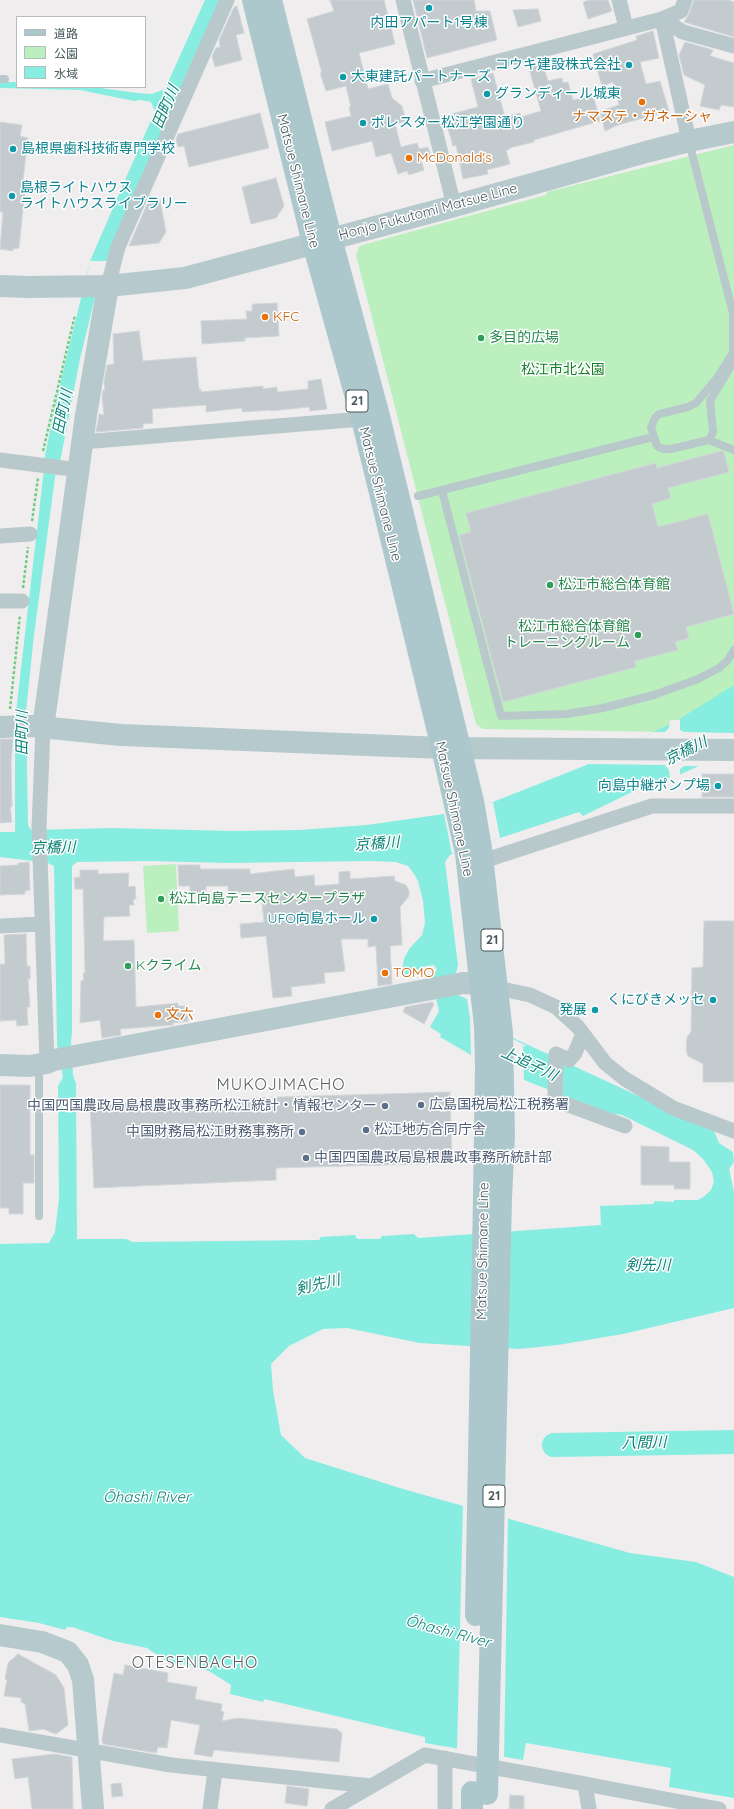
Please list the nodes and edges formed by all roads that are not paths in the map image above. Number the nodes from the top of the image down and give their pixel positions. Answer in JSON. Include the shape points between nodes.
{"nodes":[{"id":1,"x":227,"y":0,"type":"edge"},
{"id":2,"x":253,"y":0,"type":"edge"},
{"id":3,"x":271,"y":0,"type":"edge"},
{"id":4,"x":403,"y":0,"type":"edge"},
{"id":5,"x":619,"y":0,"type":"edge"},
{"id":6,"x":685,"y":0,"type":"edge"},
{"id":7,"x":662,"y":19,"type":"junction"},
{"id":8,"x":626,"y":27,"type":"junction"},
{"id":9,"x":734,"y":46,"type":"edge"},
{"id":10,"x":422,"y":81,"type":"junction"},
{"id":11,"x":734,"y":132,"type":"edge"},
{"id":12,"x":689,"y":141,"type":"junction"},
{"id":13,"x":454,"y":206,"type":"junction"},
{"id":14,"x":322,"y":240,"type":"junction"},
{"id":15,"x":0,"y":286,"type":"edge"},
{"id":16,"x":105,"y":286,"type":"junction"},
{"id":17,"x":734,"y":342,"type":"edge"},
{"id":18,"x":731,"y":356,"type":"junction"},
{"id":19,"x":362,"y":419,"type":"junction"},
{"id":20,"x":653,"y":437,"type":"junction"},
{"id":21,"x":709,"y":440,"type":"junction"},
{"id":22,"x":82,"y":442,"type":"junction"},
{"id":23,"x":734,"y":450,"type":"edge"},
{"id":24,"x":0,"y":460,"type":"edge"},
{"id":25,"x":70,"y":469,"type":"junction"},
{"id":26,"x":442,"y":491,"type":"junction"},
{"id":27,"x":418,"y":496,"type":"dead end"},
{"id":28,"x":30,"y":534,"type":"road end"},
{"id":29,"x":0,"y":536,"type":"edge"},
{"id":30,"x":0,"y":601,"type":"edge"},
{"id":31,"x":22,"y":601,"type":"road end"},
{"id":32,"x":734,"y":650,"type":"edge"},
{"id":33,"x":19,"y":726,"type":"edge"},
{"id":34,"x":452,"y":748,"type":"junction"},
{"id":35,"x":734,"y":750,"type":"edge"},
{"id":36,"x":734,"y":806,"type":"edge"},
{"id":37,"x":477,"y":854,"type":"junction"},
{"id":38,"x":42,"y":924,"type":"junction"},
{"id":39,"x":0,"y":926,"type":"edge"},
{"id":40,"x":481,"y":985,"type":"junction"},
{"id":41,"x":583,"y":1034,"type":"junction"},
{"id":42,"x":54,"y":1061,"type":"junction"},
{"id":43,"x":0,"y":1065,"type":"edge"},
{"id":44,"x":625,"y":1126,"type":"dead end"},
{"id":45,"x":734,"y":1131,"type":"edge"},
{"id":46,"x":39,"y":1216,"type":"dead end"},
{"id":47,"x":0,"y":1635,"type":"edge"},
{"id":48,"x":0,"y":1736,"type":"edge"},
{"id":49,"x":88,"y":1751,"type":"junction"},
{"id":50,"x":445,"y":1758,"type":"junction"},
{"id":51,"x":215,"y":1771,"type":"junction"},
{"id":52,"x":585,"y":1784,"type":"junction"},
{"id":53,"x":371,"y":1786,"type":"junction"},
{"id":54,"x":480,"y":1801,"type":"edge"},
{"id":55,"x":93,"y":1809,"type":"edge"},
{"id":56,"x":210,"y":1809,"type":"edge"},
{"id":57,"x":332,"y":1809,"type":"edge"},
{"id":58,"x":444,"y":1809,"type":"edge"},
{"id":59,"x":589,"y":1809,"type":"edge"},
{"id":60,"x":719,"y":1809,"type":"edge"}],
"edges":[{"from":1,"to":16,"type":"street","via":[[118,246]]},
{"from":2,"to":14,"type":"main road","name":"Matsue Shimane Line","number":"21"},
{"from":3,"to":14,"type":"main road","name":"Matsue Shimane Line","number":"21"},
{"from":4,"to":10,"type":"street"},
{"from":5,"to":8,"type":"street"},
{"from":6,"to":7,"type":"street","via":[[681,11]]},
{"from":7,"to":8,"type":"street"},
{"from":7,"to":9,"type":"street","via":[[683,32]]},
{"from":7,"to":12,"type":"street"},
{"from":8,"to":10,"type":"street"},
{"from":10,"to":13,"type":"street"},
{"from":11,"to":12,"type":"street","name":"Honjo Fukutomi Matsue Line"},
{"from":12,"to":13,"type":"street","name":"Honjo Fukutomi Matsue Line"},
{"from":12,"to":17,"type":"lane","via":[[733,313]]},
{"from":13,"to":14,"type":"street","name":"Honjo Fukutomi Matsue Line"},
{"from":14,"to":16,"type":"street","name":"Honjo Fukutomi Matsue Line","via":[[185,278]]},
{"from":14,"to":19,"type":"main road","name":"Matsue Shimane Line","number":"21"},
{"from":14,"to":34,"type":"main road","name":"Matsue Shimane Line","number":"21","via":[[378,412]]},
{"from":15,"to":16,"type":"street","name":"Honjo Fukutomi Matsue Line"},
{"from":16,"to":22,"type":"street"},
{"from":17,"to":18,"type":"lane"},
{"from":18,"to":20,"type":"lane","via":[[696,403],[659,414],[655,418],[651,427]]},
{"from":18,"to":21,"type":"lane","via":[[731,366],[710,401],[713,432]]},
{"from":19,"to":22,"type":"street"},
{"from":19,"to":34,"type":"main road","name":"Matsue Shimane Line","number":"21"},
{"from":20,"to":21,"type":"lane","via":[[657,446],[671,449]]},
{"from":20,"to":26,"type":"lane"},
{"from":21,"to":23,"type":"lane"},
{"from":22,"to":25,"type":"street"},
{"from":24,"to":25,"type":"street"},
{"from":25,"to":33,"type":"street"},
{"from":26,"to":27,"type":"lane"},
{"from":26,"to":32,"type":"lane","via":[[501,716],[566,714],[654,696],[698,680],[719,668]]},
{"from":28,"to":29,"type":"street"},
{"from":30,"to":31,"type":"street"},
{"from":33,"to":34,"type":"street","via":[[121,735]]},
{"from":33,"to":38,"type":"street","via":[[39,827]]},
{"from":34,"to":35,"type":"street"},
{"from":34,"to":37,"type":"main road","name":"Matsue Shimane Line","number":"21"},
{"from":36,"to":37,"type":"street","via":[[652,806]]},
{"from":37,"to":40,"type":"main road","name":"Matsue Shimane Line","number":"21"},
{"from":38,"to":39,"type":"street"},
{"from":38,"to":42,"type":"street"},
{"from":40,"to":41,"type":"street","via":[[530,995],[556,1007]]},
{"from":40,"to":42,"type":"street","via":[[402,995]]},
{"from":40,"to":54,"type":"main road","name":"Matsue Shimane Line","number":"21","bridge":true,"via":[[493,1029],[495,1070]]},
{"from":41,"to":44,"type":"street","via":[[569,1060],[556,1054],[555,1100]]},
{"from":41,"to":45,"type":"street","via":[[605,1063],[625,1079],[673,1108]]},
{"from":42,"to":43,"type":"street"},
{"from":42,"to":46,"type":"lane"},
{"from":47,"to":49,"type":"street","via":[[42,1642],[68,1652],[78,1665],[83,1680]]},
{"from":48,"to":49,"type":"street"},
{"from":49,"to":51,"type":"street"},
{"from":49,"to":55,"type":"street"},
{"from":50,"to":52,"type":"street"},
{"from":50,"to":53,"type":"street","via":[[425,1755]]},
{"from":50,"to":58,"type":"street"},
{"from":51,"to":53,"type":"street"},
{"from":51,"to":56,"type":"street"},
{"from":52,"to":59,"type":"street"},
{"from":52,"to":60,"type":"street"},
{"from":53,"to":57,"type":"street"}]}
